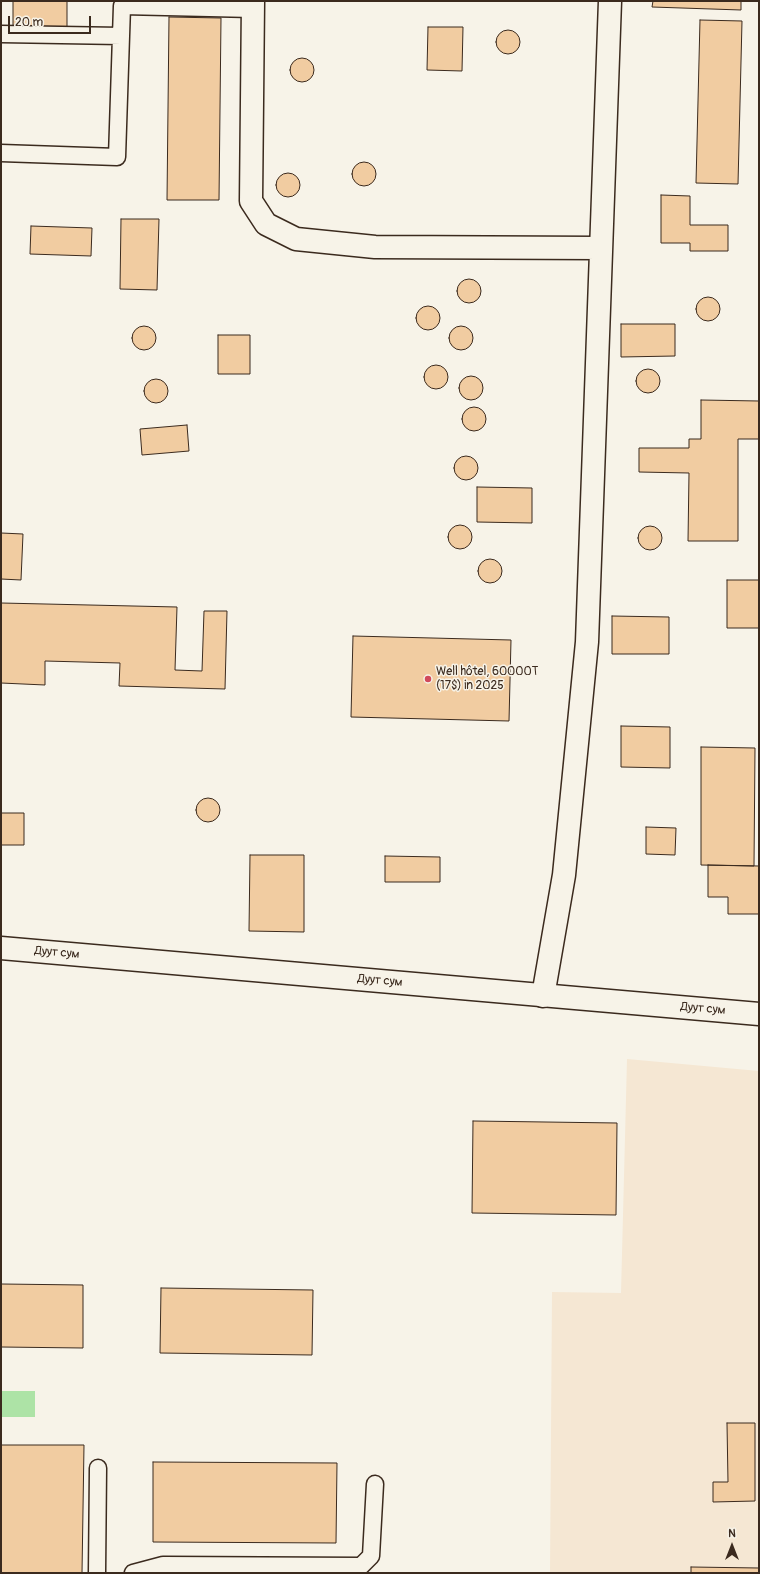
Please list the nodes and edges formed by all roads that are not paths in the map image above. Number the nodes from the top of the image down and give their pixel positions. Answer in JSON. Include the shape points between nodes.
{"nodes":[{"id":1,"x":610,"y":1,"type":"edge"},
{"id":2,"x":253,"y":5,"type":"edge"},
{"id":3,"x":1,"y":34,"type":"edge"},
{"id":4,"x":121,"y":36,"type":"junction"},
{"id":5,"x":1,"y":153,"type":"edge"},
{"id":6,"x":600,"y":248,"type":"junction"},
{"id":7,"x":1,"y":948,"type":"edge"},
{"id":8,"x":543,"y":996,"type":"junction"},
{"id":9,"x":759,"y":1014,"type":"edge"},
{"id":10,"x":98,"y":1468,"type":"dead end"},
{"id":11,"x":375,"y":1484,"type":"dead end"},
{"id":12,"x":358,"y":1569,"type":"edge"},
{"id":13,"x":96,"y":1573,"type":"edge"},
{"id":14,"x":133,"y":1573,"type":"edge"}],
"edges":[{"from":1,"to":6,"type":"street"},
{"from":2,"to":4,"type":"lane","via":[[122,6]]},
{"from":2,"to":6,"type":"street","via":[[251,202],[266,224],[296,239],[375,247]]},
{"from":3,"to":4,"type":"lane"},
{"from":4,"to":5,"type":"lane","via":[[117,157]]},
{"from":6,"to":8,"type":"street","via":[[587,642],[564,876]]},
{"from":7,"to":8,"type":"street","name":"Дуут сум"},
{"from":8,"to":9,"type":"street","name":"Дуут сум"},
{"from":10,"to":13,"type":"lane"},
{"from":11,"to":12,"type":"lane","via":[[371,1556]]},
{"from":12,"to":14,"type":"lane","via":[[163,1565]]}]}
